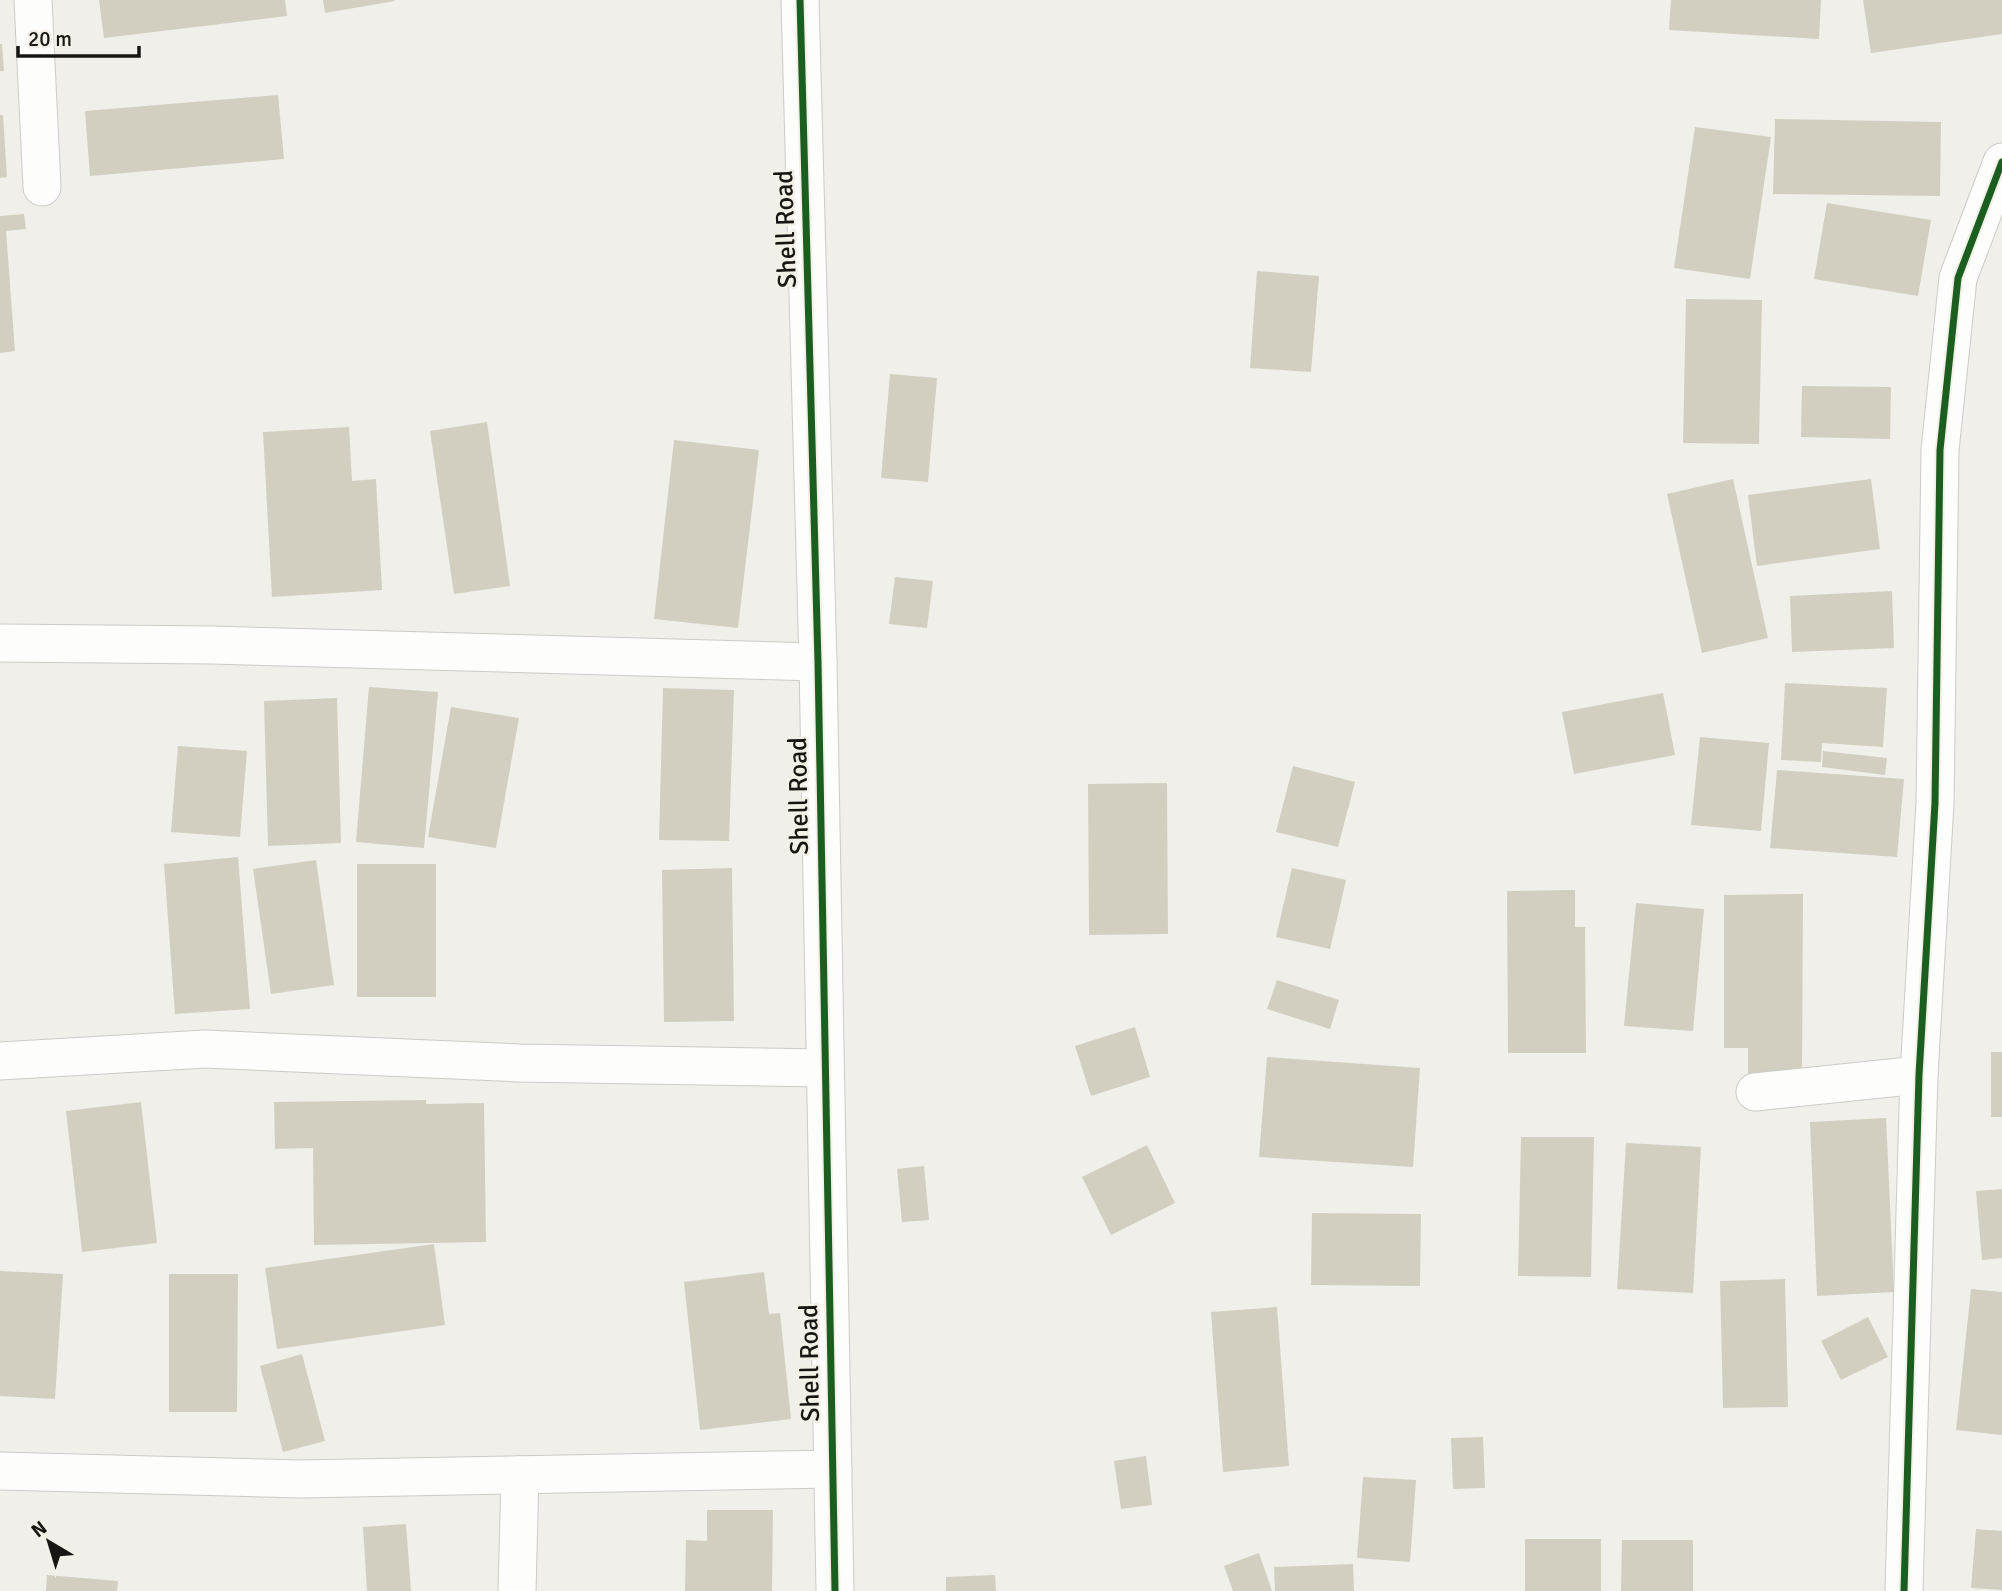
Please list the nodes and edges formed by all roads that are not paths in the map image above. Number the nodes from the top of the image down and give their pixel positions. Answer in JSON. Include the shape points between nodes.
{"nodes":[{"id":1,"x":33,"y":0,"type":"edge"},
{"id":2,"x":800,"y":0,"type":"edge"},
{"id":3,"x":2002,"y":162,"type":"edge"},
{"id":4,"x":42,"y":187,"type":"dead end"},
{"id":5,"x":0,"y":643,"type":"edge"},
{"id":6,"x":818,"y":662,"type":"junction"},
{"id":7,"x":0,"y":1061,"type":"edge"},
{"id":8,"x":825,"y":1068,"type":"junction"},
{"id":9,"x":1919,"y":1074,"type":"junction"},
{"id":10,"x":1755,"y":1092,"type":"dead end"},
{"id":11,"x":833,"y":1469,"type":"junction"},
{"id":12,"x":0,"y":1471,"type":"edge"},
{"id":13,"x":520,"y":1475,"type":"junction"},
{"id":14,"x":517,"y":1591,"type":"edge"},
{"id":15,"x":835,"y":1591,"type":"edge"},
{"id":16,"x":1904,"y":1591,"type":"edge"}],
"edges":[{"from":1,"to":4,"type":"street"},
{"from":2,"to":6,"type":"street","name":"Shell Road"},
{"from":3,"to":9,"type":"street","via":[[1958,278],[1940,450],[1935,803]]},
{"from":5,"to":6,"type":"street"},
{"from":6,"to":8,"type":"street","name":"Shell Road"},
{"from":7,"to":8,"type":"street","via":[[205,1049],[519,1063]]},
{"from":8,"to":11,"type":"street","name":"Shell Road"},
{"from":9,"to":10,"type":"street"},
{"from":9,"to":16,"type":"street"},
{"from":11,"to":13,"type":"street"},
{"from":11,"to":15,"type":"street","name":"Shell Road"},
{"from":12,"to":13,"type":"street","via":[[300,1479]]},
{"from":13,"to":14,"type":"street"}]}
